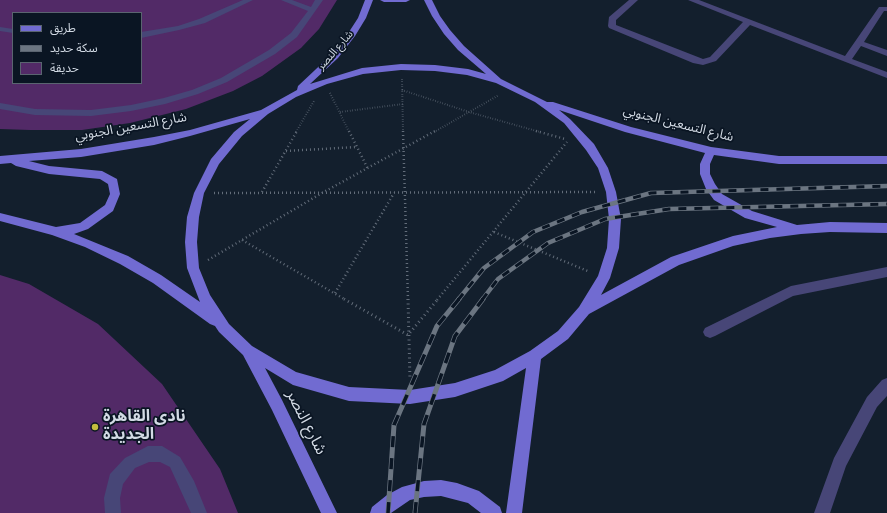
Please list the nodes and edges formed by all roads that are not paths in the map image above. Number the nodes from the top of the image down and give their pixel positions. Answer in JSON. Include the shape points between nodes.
{"nodes":[{"id":1,"x":250,"y":0,"type":"edge"},
{"id":2,"x":285,"y":0,"type":"edge"},
{"id":3,"x":318,"y":0,"type":"edge"},
{"id":4,"x":369,"y":0,"type":"edge"},
{"id":5,"x":384,"y":0,"type":"edge"},
{"id":6,"x":406,"y":0,"type":"edge"},
{"id":7,"x":428,"y":0,"type":"edge"},
{"id":8,"x":634,"y":0,"type":"edge"},
{"id":9,"x":692,"y":0,"type":"edge"},
{"id":10,"x":887,"y":9,"type":"edge"},
{"id":11,"x":313,"y":10,"type":"junction"},
{"id":12,"x":748,"y":22,"type":"junction"},
{"id":13,"x":0,"y":29,"type":"edge"},
{"id":14,"x":12,"y":31,"type":"edge"},
{"id":15,"x":142,"y":35,"type":"edge"},
{"id":16,"x":859,"y":43,"type":"junction"},
{"id":17,"x":887,"y":53,"type":"edge"},
{"id":18,"x":847,"y":60,"type":"junction"},
{"id":19,"x":887,"y":75,"type":"edge"},
{"id":20,"x":500,"y":81,"type":"junction"},
{"id":21,"x":293,"y":95,"type":"junction"},
{"id":22,"x":538,"y":100,"type":"junction"},
{"id":23,"x":0,"y":106,"type":"edge"},
{"id":24,"x":265,"y":112,"type":"junction"},
{"id":25,"x":711,"y":151,"type":"junction"},
{"id":26,"x":4,"y":160,"type":"edge"},
{"id":27,"x":887,"y":160,"type":"edge"},
{"id":28,"x":0,"y":217,"type":"edge"},
{"id":29,"x":887,"y":228,"type":"edge"},
{"id":30,"x":801,"y":229,"type":"junction"},
{"id":31,"x":54,"y":231,"type":"junction"},
{"id":32,"x":887,"y":272,"type":"edge"},
{"id":33,"x":584,"y":311,"type":"junction"},
{"id":34,"x":224,"y":328,"type":"junction"},
{"id":35,"x":710,"y":332,"type":"dead end"},
{"id":36,"x":247,"y":350,"type":"junction"},
{"id":37,"x":535,"y":356,"type":"junction"},
{"id":38,"x":887,"y":385,"type":"edge"},
{"id":39,"x":113,"y":513,"type":"edge"},
{"id":40,"x":199,"y":513,"type":"edge"},
{"id":41,"x":329,"y":513,"type":"edge"},
{"id":42,"x":378,"y":513,"type":"edge"},
{"id":43,"x":494,"y":513,"type":"edge"},
{"id":44,"x":514,"y":513,"type":"edge"},
{"id":45,"x":822,"y":513,"type":"edge"}],
"edges":[{"from":1,"to":15,"type":"street","via":[[202,21]]},
{"from":2,"to":11,"type":"street"},
{"from":3,"to":11,"type":"street"},
{"from":4,"to":21,"type":"main road","name":"شارع النصر","via":[[351,36],[335,56]]},
{"from":5,"to":6,"type":"main road"},
{"from":7,"to":20,"type":"main road","via":[[447,32],[461,48]]},
{"from":8,"to":12,"type":"street","via":[[612,19],[612,26],[696,61],[713,60]]},
{"from":9,"to":12,"type":"street"},
{"from":10,"to":16,"type":"street","via":[[882,9]]},
{"from":11,"to":23,"type":"street","via":[[294,35],[272,52],[224,80],[195,92],[131,108],[91,113],[35,112]]},
{"from":12,"to":18,"type":"street"},
{"from":13,"to":14,"type":"street"},
{"from":16,"to":17,"type":"street"},
{"from":16,"to":18,"type":"street"},
{"from":18,"to":19,"type":"street"},
{"from":20,"to":21,"type":"main road","via":[[461,71],[402,67],[362,72],[324,82]]},
{"from":20,"to":22,"type":"main road"},
{"from":21,"to":24,"type":"main road"},
{"from":22,"to":25,"type":"main road","name":"شارع التسعين الجنوبي","via":[[629,130]]},
{"from":22,"to":33,"type":"main road","via":[[567,121],[590,147],[603,168],[611,192],[615,219],[613,248],[604,278]]},
{"from":24,"to":26,"type":"main road","name":"شارع التسعين الجنوبي","via":[[154,141],[81,153]]},
{"from":24,"to":34,"type":"main road","via":[[238,134],[215,162],[199,193],[192,217],[190,242],[193,268],[204,298]]},
{"from":25,"to":27,"type":"main road","name":"شارع التسعين الجنوبي","via":[[787,160]]},
{"from":25,"to":30,"type":"main road","via":[[705,164],[705,174],[718,197],[749,215]]},
{"from":26,"to":31,"type":"main road","via":[[49,170],[102,175],[113,182],[113,200],[94,221],[74,229]]},
{"from":28,"to":31,"type":"main road"},
{"from":29,"to":30,"type":"main road"},
{"from":30,"to":33,"type":"main road","via":[[733,241],[675,261]]},
{"from":31,"to":34,"type":"main road","via":[[103,251],[151,275]]},
{"from":32,"to":35,"type":"street","via":[[791,291]]},
{"from":33,"to":37,"type":"main road","via":[[562,335]]},
{"from":34,"to":36,"type":"main road"},
{"from":36,"to":37,"type":"main road","via":[[293,378],[349,394],[410,397],[455,390],[484,381]]},
{"from":36,"to":41,"type":"main road","name":"شارع النصر","via":[[277,405]]},
{"from":37,"to":44,"type":"main road"},
{"from":38,"to":45,"type":"street","via":[[872,402],[839,463]]},
{"from":39,"to":40,"type":"street","via":[[112,498],[116,480],[130,463],[148,454],[162,454],[175,462]]},
{"from":42,"to":43,"type":"main road","via":[[408,493],[440,488],[473,497]]}]}
